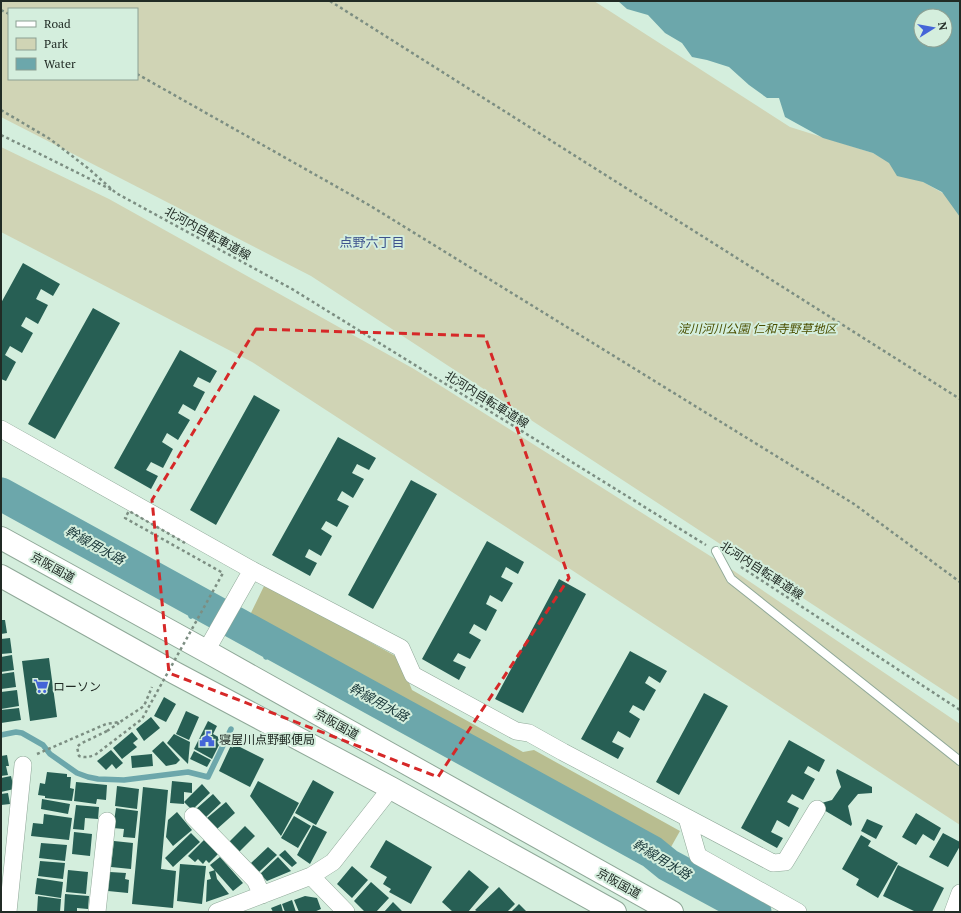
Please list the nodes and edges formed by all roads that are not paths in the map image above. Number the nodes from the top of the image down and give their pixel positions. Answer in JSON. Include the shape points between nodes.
{"nodes":[{"id":1,"x":1,"y":429,"type":"edge"},
{"id":2,"x":1,"y":538,"type":"edge"},
{"id":3,"x":716,"y":551,"type":"road end"},
{"id":4,"x":252,"y":570,"type":"junction"},
{"id":5,"x":1,"y":576,"type":"edge"},
{"id":6,"x":206,"y":651,"type":"junction"},
{"id":7,"x":960,"y":761,"type":"edge"},
{"id":8,"x":23,"y":765,"type":"dead end"},
{"id":9,"x":391,"y":788,"type":"junction"},
{"id":10,"x":817,"y":809,"type":"dead end"},
{"id":11,"x":193,"y":816,"type":"dead end"},
{"id":12,"x":687,"y":818,"type":"junction"},
{"id":13,"x":107,"y":821,"type":"dead end"},
{"id":14,"x":8,"y":844,"type":"edge"},
{"id":15,"x":312,"y":876,"type":"junction"},
{"id":16,"x":960,"y":893,"type":"edge"},
{"id":17,"x":262,"y":895,"type":"junction"},
{"id":18,"x":8,"y":912,"type":"edge"},
{"id":19,"x":97,"y":912,"type":"edge"},
{"id":20,"x":217,"y":912,"type":"edge"},
{"id":21,"x":346,"y":912,"type":"edge"},
{"id":22,"x":615,"y":912,"type":"edge"},
{"id":23,"x":672,"y":912,"type":"edge"},
{"id":24,"x":798,"y":912,"type":"edge"},
{"id":25,"x":953,"y":912,"type":"edge"}],
"edges":[{"from":1,"to":4,"type":"street"},
{"from":2,"to":6,"type":"highway","name":"京阪国道"},
{"from":3,"to":7,"type":"lane","via":[[731,579]]},
{"from":4,"to":6,"type":"street"},
{"from":4,"to":12,"type":"street","via":[[400,648],[413,675],[516,732],[529,733]]},
{"from":5,"to":9,"type":"highway","via":[[175,673]]},
{"from":6,"to":23,"type":"highway","name":"京阪国道"},
{"from":8,"to":14,"type":"street"},
{"from":9,"to":15,"type":"street","via":[[333,862]]},
{"from":9,"to":22,"type":"highway"},
{"from":10,"to":12,"type":"street","via":[[785,862],[773,863]]},
{"from":11,"to":17,"type":"street","via":[[255,880]]},
{"from":12,"to":24,"type":"street","via":[[698,856]]},
{"from":13,"to":19,"type":"street"},
{"from":14,"to":18,"type":"street"},
{"from":15,"to":17,"type":"street"},
{"from":15,"to":21,"type":"street"},
{"from":16,"to":25,"type":"street"},
{"from":17,"to":20,"type":"street"}]}
